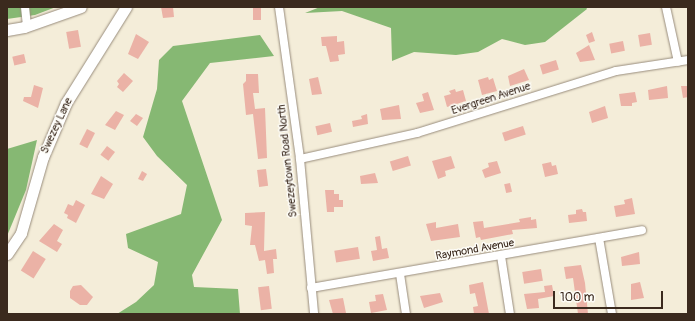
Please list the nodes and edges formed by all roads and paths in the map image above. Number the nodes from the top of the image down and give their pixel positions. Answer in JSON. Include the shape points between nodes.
{"nodes":[{"id":1,"x":25,"y":7,"type":"edge"},
{"id":2,"x":81,"y":7,"type":"edge"},
{"id":3,"x":126,"y":7,"type":"edge"},
{"id":4,"x":279,"y":7,"type":"edge"},
{"id":5,"x":666,"y":7,"type":"edge"},
{"id":6,"x":27,"y":26,"type":"junction"},
{"id":7,"x":7,"y":30,"type":"edge"},
{"id":8,"x":688,"y":60,"type":"edge"},
{"id":9,"x":678,"y":62,"type":"junction"},
{"id":10,"x":300,"y":159,"type":"junction"},
{"id":11,"x":642,"y":230,"type":"dead end"},
{"id":12,"x":599,"y":238,"type":"junction"},
{"id":13,"x":7,"y":254,"type":"edge"},
{"id":14,"x":501,"y":256,"type":"junction"},
{"id":15,"x":400,"y":274,"type":"junction"},
{"id":16,"x":311,"y":288,"type":"junction"},
{"id":17,"x":314,"y":314,"type":"edge"},
{"id":18,"x":406,"y":314,"type":"edge"},
{"id":19,"x":510,"y":314,"type":"edge"},
{"id":20,"x":612,"y":314,"type":"edge"}],
"edges":[{"from":1,"to":6,"type":"street"},
{"from":2,"to":6,"type":"street"},
{"from":3,"to":13,"type":"street","name":"Swezey Lane","via":[[66,103],[43,157],[21,233]]},
{"from":4,"to":10,"type":"street","name":"Swezeytown Road North"},
{"from":5,"to":9,"type":"street"},
{"from":6,"to":7,"type":"street"},
{"from":8,"to":9,"type":"street","name":"Evergreen Avenue"},
{"from":9,"to":10,"type":"street","name":"Evergreen Avenue","via":[[616,71],[417,133]]},
{"from":10,"to":16,"type":"street","name":"Swezeytown Road North"},
{"from":11,"to":12,"type":"street","name":"Raymond Avenue"},
{"from":12,"to":14,"type":"street","name":"Raymond Avenue"},
{"from":12,"to":20,"type":"street"},
{"from":14,"to":15,"type":"street","name":"Raymond Avenue"},
{"from":14,"to":19,"type":"street"},
{"from":15,"to":16,"type":"street","name":"Raymond Avenue"},
{"from":15,"to":18,"type":"street"},
{"from":16,"to":17,"type":"street","name":"Swezeytown Road North"}]}
